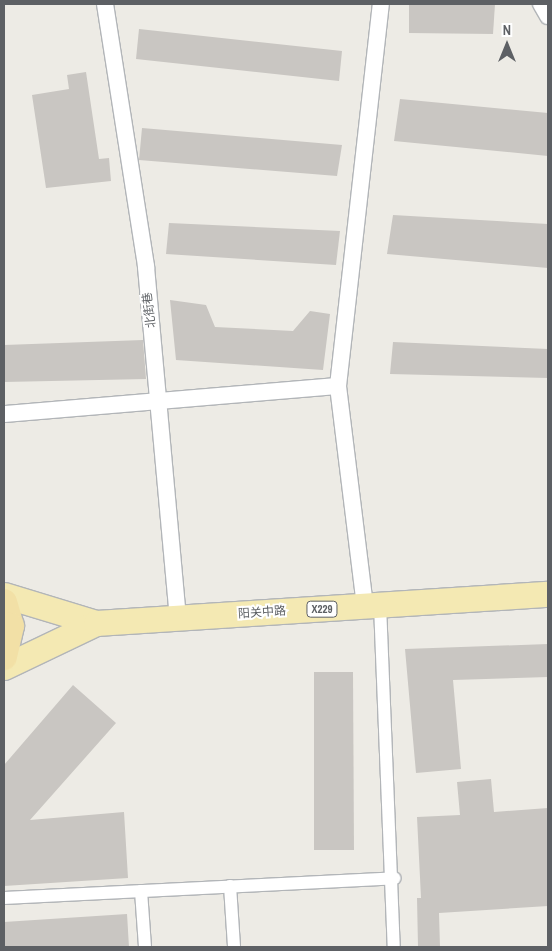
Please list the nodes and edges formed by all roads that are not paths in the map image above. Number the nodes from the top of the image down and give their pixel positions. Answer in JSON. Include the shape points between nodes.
{"nodes":[{"id":1,"x":105,"y":4,"type":"edge"},
{"id":2,"x":381,"y":4,"type":"edge"},
{"id":3,"x":541,"y":4,"type":"edge"},
{"id":4,"x":548,"y":16,"type":"edge"},
{"id":5,"x":338,"y":386,"type":"junction"},
{"id":6,"x":160,"y":401,"type":"junction"},
{"id":7,"x":4,"y":414,"type":"edge"},
{"id":8,"x":548,"y":594,"type":"edge"},
{"id":9,"x":4,"y":595,"type":"edge"},
{"id":10,"x":4,"y":602,"type":"edge"},
{"id":11,"x":372,"y":606,"type":"junction"},
{"id":12,"x":178,"y":618,"type":"junction"},
{"id":13,"x":96,"y":623,"type":"junction"},
{"id":14,"x":4,"y":657,"type":"edge"},
{"id":15,"x":4,"y":668,"type":"edge"},
{"id":16,"x":394,"y":878,"type":"junction"},
{"id":17,"x":230,"y":886,"type":"junction"},
{"id":18,"x":141,"y":891,"type":"junction"},
{"id":19,"x":4,"y":898,"type":"edge"},
{"id":20,"x":145,"y":947,"type":"edge"},
{"id":21,"x":234,"y":947,"type":"edge"},
{"id":22,"x":394,"y":947,"type":"edge"}],
"edges":[{"from":1,"to":6,"type":"street","name":"北街巷","via":[[146,268]]},
{"from":2,"to":5,"type":"street"},
{"from":3,"to":4,"type":"street"},
{"from":5,"to":6,"type":"street"},
{"from":5,"to":11,"type":"street"},
{"from":6,"to":7,"type":"street"},
{"from":6,"to":12,"type":"street","name":"北街巷"},
{"from":8,"to":11,"type":"main road","name":"阳关中路","number":"X229"},
{"from":9,"to":13,"type":"main road","number":"X229"},
{"from":10,"to":14,"type":"highway","via":[[11,626]]},
{"from":11,"to":12,"type":"main road","name":"阳关中路","number":"X229"},
{"from":11,"to":16,"type":"street"},
{"from":12,"to":13,"type":"main road","name":"阳关中路","number":"X229"},
{"from":13,"to":15,"type":"main road","number":"X229"},
{"from":16,"to":17,"type":"street"},
{"from":16,"to":22,"type":"street"},
{"from":17,"to":18,"type":"street"},
{"from":17,"to":21,"type":"street"},
{"from":18,"to":19,"type":"street"},
{"from":18,"to":20,"type":"street"}]}
